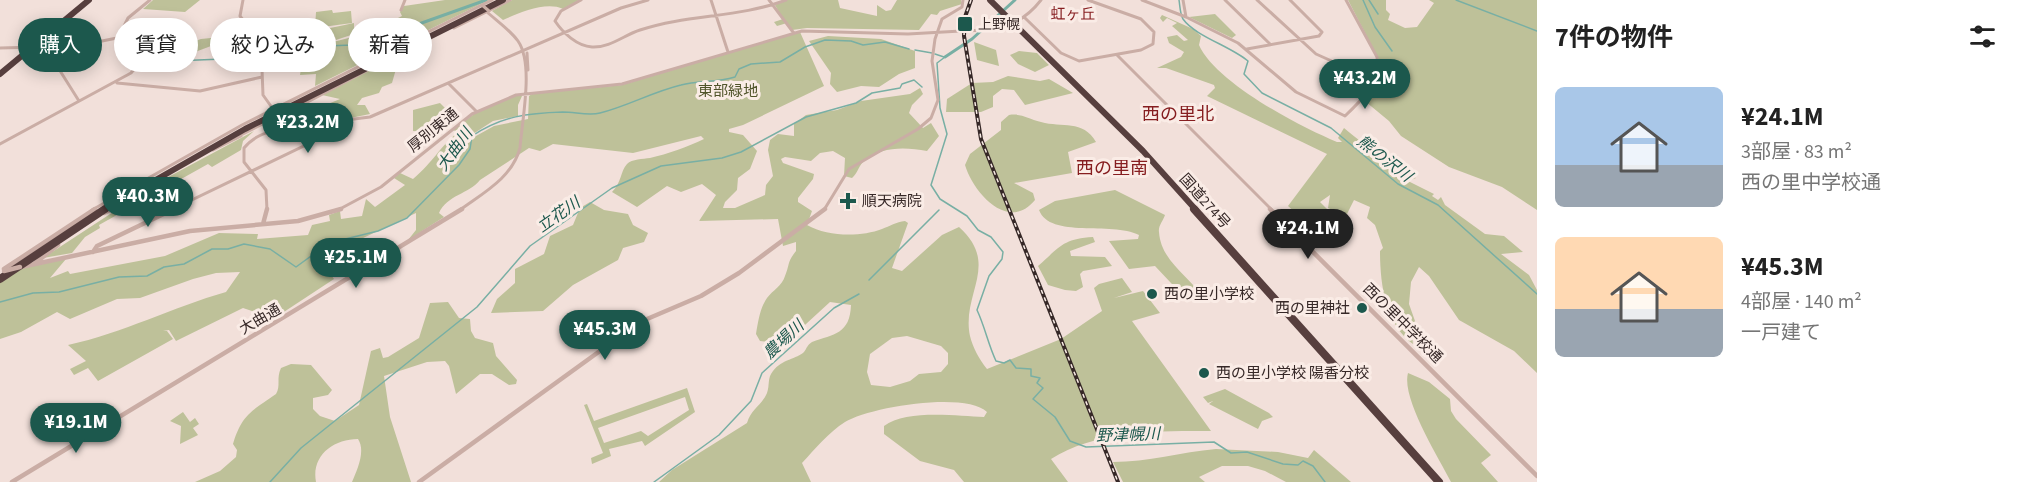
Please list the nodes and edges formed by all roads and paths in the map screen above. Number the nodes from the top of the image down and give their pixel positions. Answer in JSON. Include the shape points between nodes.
{"nodes":[{"id":1,"x":89,"y":0,"type":"edge"},
{"id":2,"x":150,"y":0,"type":"edge"},
{"id":3,"x":243,"y":0,"type":"edge"},
{"id":4,"x":405,"y":0,"type":"edge"},
{"id":5,"x":492,"y":0,"type":"edge"},
{"id":6,"x":501,"y":0,"type":"edge"},
{"id":7,"x":510,"y":0,"type":"edge"},
{"id":8,"x":581,"y":0,"type":"edge"},
{"id":9,"x":648,"y":0,"type":"edge"},
{"id":10,"x":711,"y":0,"type":"edge"},
{"id":11,"x":769,"y":0,"type":"edge"},
{"id":12,"x":786,"y":0,"type":"edge"},
{"id":13,"x":963,"y":0,"type":"edge"},
{"id":14,"x":988,"y":0,"type":"edge"},
{"id":15,"x":1040,"y":0,"type":"edge"},
{"id":16,"x":1088,"y":0,"type":"edge"},
{"id":17,"x":1142,"y":0,"type":"edge"},
{"id":18,"x":1183,"y":0,"type":"edge"},
{"id":19,"x":1225,"y":0,"type":"edge"},
{"id":20,"x":1257,"y":0,"type":"edge"},
{"id":21,"x":1290,"y":0,"type":"edge"},
{"id":22,"x":1346,"y":0,"type":"edge"},
{"id":23,"x":481,"y":5,"type":"junction"},
{"id":24,"x":774,"y":5,"type":"junction"},
{"id":25,"x":401,"y":10,"type":"dead end"},
{"id":26,"x":488,"y":11,"type":"junction"},
{"id":27,"x":1183,"y":16,"type":"junction"},
{"id":28,"x":67,"y":18,"type":"edge"},
{"id":29,"x":129,"y":18,"type":"edge"},
{"id":30,"x":717,"y":18,"type":"junction"},
{"id":31,"x":1026,"y":19,"type":"junction"},
{"id":32,"x":1014,"y":25,"type":"junction"},
{"id":33,"x":968,"y":30,"type":"dead end"},
{"id":34,"x":961,"y":31,"type":"dead end"},
{"id":35,"x":565,"y":32,"type":"junction"},
{"id":36,"x":792,"y":32,"type":"junction"},
{"id":37,"x":940,"y":32,"type":"junction"},
{"id":38,"x":432,"y":39,"type":"edge"},
{"id":39,"x":1301,"y":40,"type":"junction"},
{"id":40,"x":1270,"y":44,"type":"junction"},
{"id":41,"x":0,"y":48,"type":"edge"},
{"id":42,"x":18,"y":49,"type":"edge"},
{"id":43,"x":1247,"y":49,"type":"junction"},
{"id":44,"x":525,"y":50,"type":"junction"},
{"id":45,"x":727,"y":51,"type":"junction"},
{"id":46,"x":1117,"y":55,"type":"junction"},
{"id":47,"x":18,"y":59,"type":"edge"},
{"id":48,"x":61,"y":72,"type":"edge"},
{"id":49,"x":131,"y":72,"type":"edge"},
{"id":50,"x":364,"y":72,"type":"edge"},
{"id":51,"x":364,"y":72,"type":"edge"},
{"id":52,"x":0,"y":74,"type":"edge"},
{"id":53,"x":341,"y":76,"type":"junction"},
{"id":54,"x":262,"y":77,"type":"junction"},
{"id":55,"x":1374,"y":80,"type":"junction"},
{"id":56,"x":117,"y":83,"type":"junction"},
{"id":57,"x":448,"y":83,"type":"junction"},
{"id":58,"x":525,"y":92,"type":"junction"},
{"id":59,"x":79,"y":101,"type":"junction"},
{"id":60,"x":524,"y":106,"type":"joint"},
{"id":61,"x":273,"y":109,"type":"junction"},
{"id":62,"x":475,"y":111,"type":"junction"},
{"id":63,"x":284,"y":114,"type":"junction"},
{"id":64,"x":303,"y":118,"type":"junction"},
{"id":65,"x":345,"y":122,"type":"junction"},
{"id":66,"x":522,"y":123,"type":"joint"},
{"id":67,"x":0,"y":144,"type":"edge"},
{"id":68,"x":183,"y":156,"type":"junction"},
{"id":69,"x":201,"y":156,"type":"junction"},
{"id":70,"x":251,"y":170,"type":"junction"},
{"id":71,"x":264,"y":223,"type":"junction"},
{"id":72,"x":93,"y":251,"type":"junction"},
{"id":73,"x":34,"y":263,"type":"junction"},
{"id":74,"x":2,"y":272,"type":"edge"},
{"id":75,"x":1537,"y":476,"type":"edge"},
{"id":76,"x":14,"y":482,"type":"edge"},
{"id":77,"x":419,"y":482,"type":"edge"},
{"id":78,"x":1437,"y":482,"type":"edge"}],
"edges":[{"from":1,"to":28,"type":"highway"},
{"from":2,"to":29,"type":"street"},
{"from":3,"to":54,"type":"street","via":[[240,16],[261,45]]},
{"from":4,"to":25,"type":"street"},
{"from":5,"to":23,"type":"street"},
{"from":6,"to":74,"type":"highway","via":[[199,153]]},
{"from":7,"to":26,"type":"street"},
{"from":8,"to":35,"type":"street","via":[[556,16],[557,24]]},
{"from":9,"to":35,"type":"street"},
{"from":10,"to":30,"type":"street"},
{"from":11,"to":24,"type":"street"},
{"from":12,"to":24,"type":"street"},
{"from":13,"to":37,"type":"street","via":[[962,6],[942,20]]},
{"from":14,"to":32,"type":"highway","name":"国道274号"},
{"from":15,"to":31,"type":"street"},
{"from":16,"to":46,"type":"street","via":[[1141,19],[1153,30],[1155,39],[1150,46]]},
{"from":17,"to":27,"type":"street"},
{"from":18,"to":27,"type":"street"},
{"from":19,"to":40,"type":"street"},
{"from":20,"to":39,"type":"street"},
{"from":21,"to":39,"type":"street","via":[[1321,30],[1317,38]]},
{"from":22,"to":55,"type":"street","via":[[1377,57],[1379,69]]},
{"from":23,"to":26,"type":"street","bridge":true},
{"from":23,"to":53,"type":"street"},
{"from":24,"to":30,"type":"street"},
{"from":24,"to":36,"type":"street"},
{"from":26,"to":38,"type":"street"},
{"from":26,"to":44,"type":"street"},
{"from":27,"to":43,"type":"street"},
{"from":30,"to":35,"type":"street","via":[[648,28],[598,46],[581,44]]},
{"from":30,"to":45,"type":"street"},
{"from":31,"to":32,"type":"street"},
{"from":31,"to":46,"type":"street","via":[[1071,59],[1090,61]]},
{"from":32,"to":33,"type":"street"},
{"from":32,"to":78,"type":"highway","name":"国道274号","via":[[1145,156]]},
{"from":34,"to":37,"type":"street","name":"厚別東通"},
{"from":35,"to":44,"type":"street"},
{"from":36,"to":37,"type":"street","name":"厚別東通"},
{"from":36,"to":45,"type":"street","name":"厚別東通"},
{"from":37,"to":77,"type":"street","via":[[932,60],[938,100],[934,114],[924,126],[849,169],[825,209],[735,277],[640,322]]},
{"from":39,"to":40,"type":"street"},
{"from":39,"to":55,"type":"street","via":[[1325,60]]},
{"from":40,"to":43,"type":"street"},
{"from":41,"to":42,"type":"street"},
{"from":43,"to":55,"type":"street","via":[[1296,92],[1344,116]]},
{"from":44,"to":57,"type":"street"},
{"from":44,"to":58,"type":"street","name":"大曲通"},
{"from":45,"to":58,"type":"street","name":"厚別東通","via":[[616,85]]},
{"from":46,"to":75,"type":"street","name":"西の里中学校通"},
{"from":47,"to":52,"type":"highway"},
{"from":48,"to":59,"type":"street"},
{"from":49,"to":56,"type":"street"},
{"from":50,"to":63,"type":"street"},
{"from":51,"to":69,"type":"street"},
{"from":53,"to":61,"type":"street"},
{"from":53,"to":68,"type":"street"},
{"from":54,"to":56,"type":"street","via":[[200,91]]},
{"from":54,"to":61,"type":"street","via":[[263,98]]},
{"from":56,"to":59,"type":"street"},
{"from":57,"to":62,"type":"street"},
{"from":57,"to":65,"type":"street","via":[[374,115]]},
{"from":58,"to":60,"type":"street","name":"大曲通"},
{"from":58,"to":62,"type":"street","name":"厚別東通"},
{"from":59,"to":67,"type":"street"},
{"from":60,"to":66,"type":"street","name":"大曲通"},
{"from":61,"to":63,"type":"street","bridge":true},
{"from":61,"to":68,"type":"street"},
{"from":62,"to":71,"type":"street","name":"厚別東通","via":[[358,202],[322,215]]},
{"from":63,"to":64,"type":"street"},
{"from":63,"to":69,"type":"street"},
{"from":64,"to":65,"type":"street"},
{"from":64,"to":70,"type":"street","via":[[250,139],[242,155]]},
{"from":65,"to":70,"type":"street","via":[[339,129]]},
{"from":66,"to":76,"type":"street","name":"大曲通","via":[[522,149],[514,168],[467,207],[341,287]]},
{"from":68,"to":74,"type":"street","via":[[99,205]]},
{"from":69,"to":73,"type":"street","via":[[105,213]]},
{"from":70,"to":71,"type":"street","via":[[270,196]]},
{"from":70,"to":72,"type":"street"},
{"from":71,"to":72,"type":"street","name":"厚別東通","via":[[197,228]]},
{"from":72,"to":73,"type":"street","name":"厚別東通"},
{"from":73,"to":74,"type":"street","name":"厚別東通","bridge":true}]}
